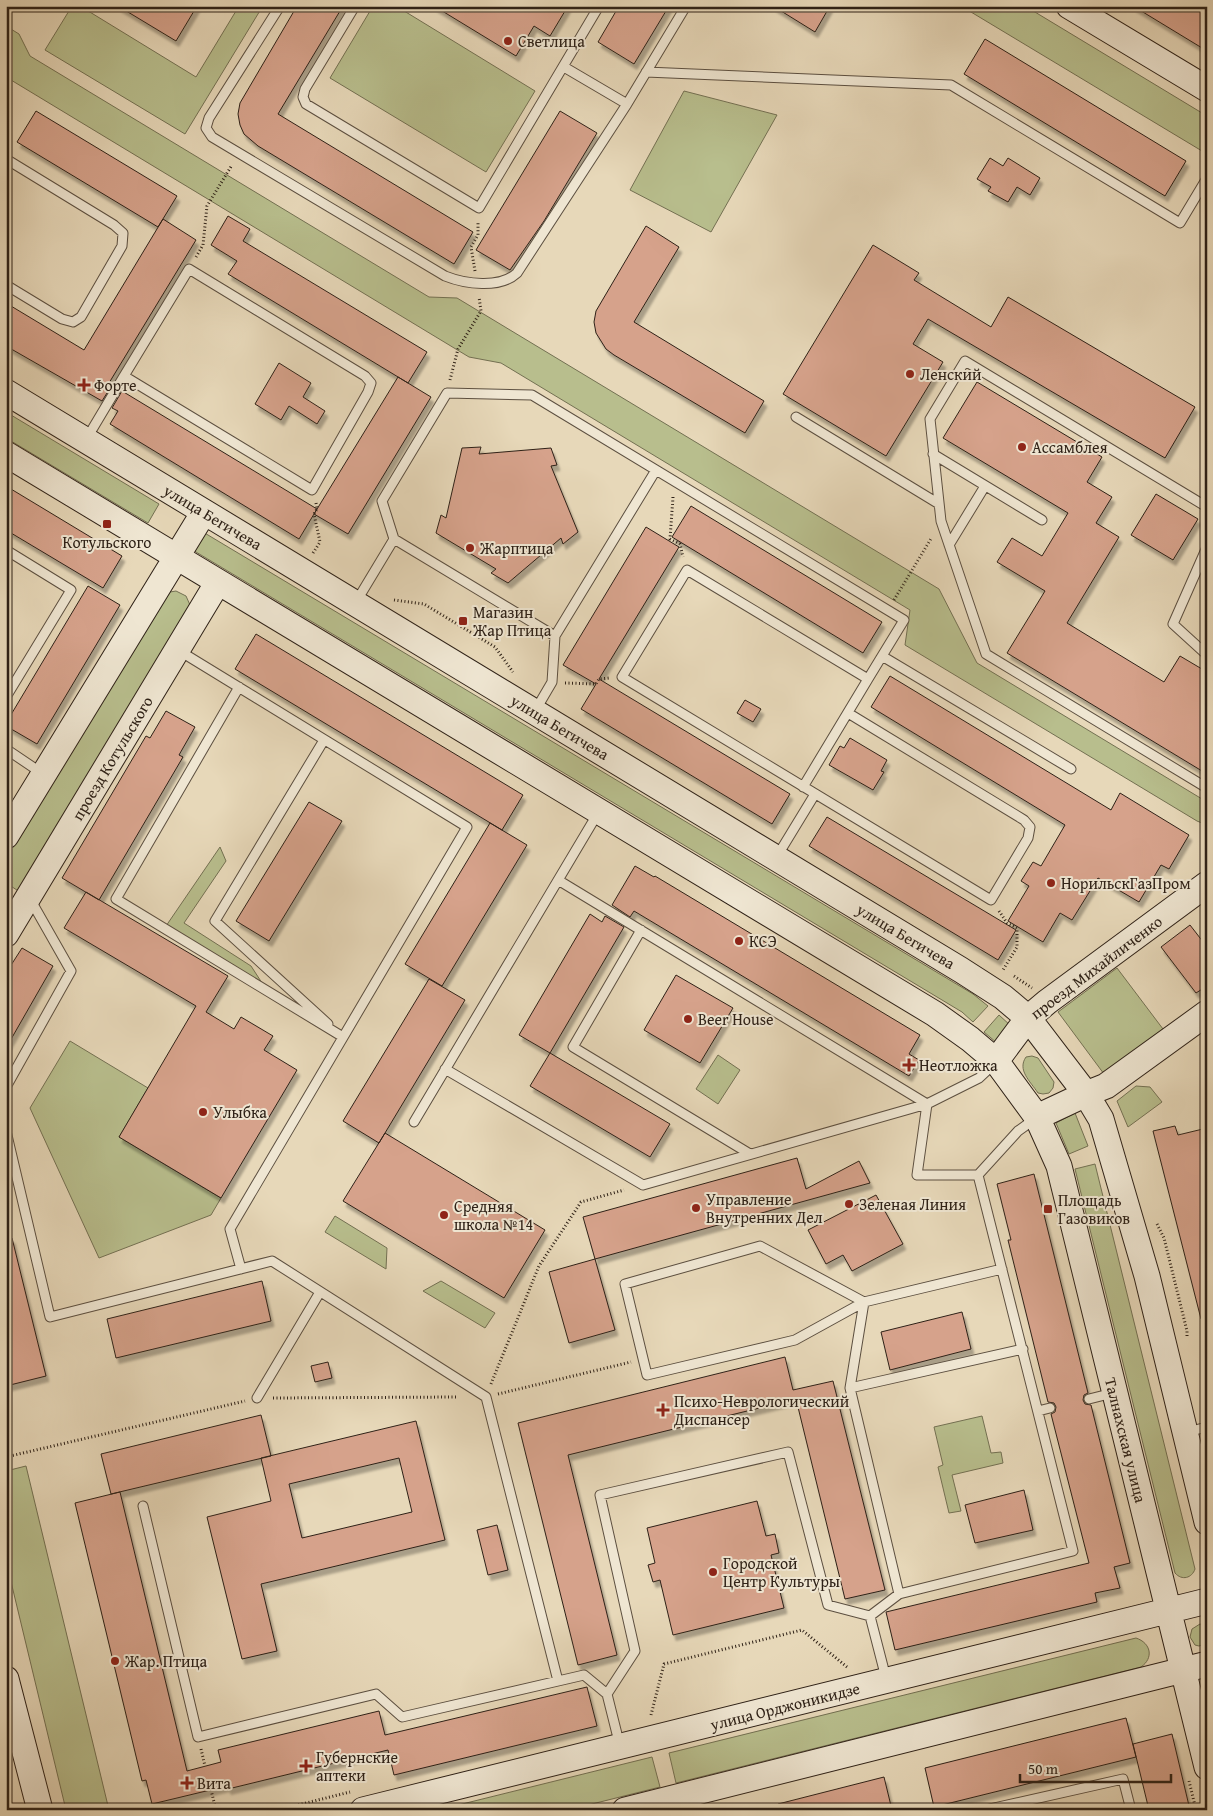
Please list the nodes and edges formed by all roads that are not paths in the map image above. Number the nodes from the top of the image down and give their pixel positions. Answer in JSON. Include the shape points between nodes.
{"nodes":[{"id":1,"x":280,"y":6,"type":"edge"},
{"id":2,"x":355,"y":6,"type":"edge"},
{"id":3,"x":599,"y":6,"type":"edge"},
{"id":4,"x":686,"y":6,"type":"edge"},
{"id":5,"x":1069,"y":6,"type":"edge"},
{"id":6,"x":564,"y":67,"type":"junction"},
{"id":7,"x":646,"y":72,"type":"junction"},
{"id":8,"x":1207,"y":89,"type":"edge"},
{"id":9,"x":627,"y":104,"type":"junction"},
{"id":10,"x":6,"y":159,"type":"edge"},
{"id":11,"x":1207,"y":178,"type":"edge"},
{"id":12,"x":6,"y":285,"type":"edge"},
{"id":13,"x":124,"y":376,"type":"junction"},
{"id":14,"x":6,"y":392,"type":"edge"},
{"id":15,"x":796,"y":418,"type":"dead end"},
{"id":16,"x":85,"y":440,"type":"junction"},
{"id":17,"x":6,"y":454,"type":"edge"},
{"id":18,"x":933,"y":454,"type":"junction"},
{"id":19,"x":656,"y":470,"type":"junction"},
{"id":20,"x":985,"y":486,"type":"junction"},
{"id":21,"x":939,"y":504,"type":"junction"},
{"id":22,"x":1207,"y":507,"type":"edge"},
{"id":23,"x":204,"y":512,"type":"junction"},
{"id":24,"x":1042,"y":520,"type":"dead end"},
{"id":25,"x":394,"y":539,"type":"junction"},
{"id":26,"x":949,"y":545,"type":"junction"},
{"id":27,"x":1207,"y":547,"type":"edge"},
{"id":28,"x":6,"y":550,"type":"edge"},
{"id":29,"x":176,"y":557,"type":"junction"},
{"id":30,"x":218,"y":582,"type":"junction"},
{"id":31,"x":355,"y":603,"type":"junction"},
{"id":32,"x":555,"y":636,"type":"junction"},
{"id":33,"x":178,"y":650,"type":"junction"},
{"id":34,"x":1207,"y":655,"type":"edge"},
{"id":35,"x":882,"y":656,"type":"junction"},
{"id":36,"x":868,"y":679,"type":"junction"},
{"id":37,"x":239,"y":687,"type":"junction"},
{"id":38,"x":6,"y":697,"type":"edge"},
{"id":39,"x":534,"y":711,"type":"junction"},
{"id":40,"x":848,"y":713,"type":"junction"},
{"id":41,"x":324,"y":740,"type":"junction"},
{"id":42,"x":6,"y":749,"type":"edge"},
{"id":43,"x":1070,"y":769,"type":"dead end"},
{"id":44,"x":44,"y":774,"type":"junction"},
{"id":45,"x":804,"y":786,"type":"junction"},
{"id":46,"x":1207,"y":788,"type":"edge"},
{"id":47,"x":815,"y":794,"type":"junction"},
{"id":48,"x":599,"y":812,"type":"junction"},
{"id":49,"x":6,"y":836,"type":"edge"},
{"id":50,"x":776,"y":858,"type":"junction"},
{"id":51,"x":558,"y":880,"type":"junction"},
{"id":52,"x":1207,"y":884,"type":"edge"},
{"id":53,"x":29,"y":897,"type":"junction"},
{"id":54,"x":641,"y":930,"type":"junction"},
{"id":55,"x":6,"y":934,"type":"edge"},
{"id":56,"x":1207,"y":1013,"type":"edge"},
{"id":57,"x":1028,"y":1018,"type":"junction"},
{"id":58,"x":343,"y":1037,"type":"junction"},
{"id":59,"x":996,"y":1061,"type":"junction"},
{"id":60,"x":445,"y":1068,"type":"junction"},
{"id":61,"x":6,"y":1087,"type":"edge"},
{"id":62,"x":1086,"y":1094,"type":"junction"},
{"id":63,"x":927,"y":1104,"type":"junction"},
{"id":64,"x":1037,"y":1117,"type":"junction"},
{"id":65,"x":414,"y":1122,"type":"dead end"},
{"id":66,"x":6,"y":1131,"type":"edge"},
{"id":67,"x":750,"y":1154,"type":"junction"},
{"id":68,"x":978,"y":1175,"type":"junction"},
{"id":69,"x":241,"y":1269,"type":"junction"},
{"id":70,"x":1002,"y":1269,"type":"junction"},
{"id":71,"x":320,"y":1292,"type":"junction"},
{"id":72,"x":864,"y":1302,"type":"junction"},
{"id":73,"x":1022,"y":1349,"type":"junction"},
{"id":74,"x":850,"y":1388,"type":"junction"},
{"id":75,"x":1114,"y":1392,"type":"junction"},
{"id":76,"x":258,"y":1398,"type":"road end"},
{"id":77,"x":1089,"y":1399,"type":"dead end"},
{"id":78,"x":1050,"y":1408,"type":"dead end"},
{"id":79,"x":1038,"y":1411,"type":"junction"},
{"id":80,"x":1196,"y":1430,"type":"edge"},
{"id":81,"x":143,"y":1506,"type":"dead end"},
{"id":82,"x":1207,"y":1522,"type":"edge"},
{"id":83,"x":899,"y":1594,"type":"junction"},
{"id":84,"x":1207,"y":1601,"type":"edge"},
{"id":85,"x":1168,"y":1611,"type":"junction"},
{"id":86,"x":870,"y":1616,"type":"junction"},
{"id":87,"x":1207,"y":1664,"type":"edge"},
{"id":88,"x":884,"y":1670,"type":"junction"},
{"id":89,"x":1183,"y":1670,"type":"junction"},
{"id":90,"x":6,"y":1679,"type":"edge"},
{"id":91,"x":558,"y":1681,"type":"junction"},
{"id":92,"x":608,"y":1694,"type":"junction"},
{"id":93,"x":620,"y":1746,"type":"junction"},
{"id":94,"x":1207,"y":1767,"type":"edge"},
{"id":95,"x":359,"y":1800,"type":"edge"},
{"id":96,"x":632,"y":1809,"type":"edge"},
{"id":97,"x":40,"y":1810,"type":"edge"},
{"id":98,"x":986,"y":1810,"type":"edge"},
{"id":99,"x":1131,"y":1810,"type":"edge"}],
"edges":[{"from":1,"to":9,"type":"lane","via":[[209,118],[206,128],[212,137],[457,281],[504,281],[517,273]]},
{"from":2,"to":6,"type":"lane","via":[[305,89],[302,97],[306,104],[479,208]]},
{"from":3,"to":6,"type":"lane"},
{"from":4,"to":7,"type":"lane"},
{"from":5,"to":8,"type":"street"},
{"from":6,"to":9,"type":"lane"},
{"from":7,"to":9,"type":"lane"},
{"from":7,"to":11,"type":"lane","via":[[951,85],[1180,223]]},
{"from":10,"to":12,"type":"lane","via":[[114,224],[122,233],[122,246],[81,317],[73,322],[62,319]]},
{"from":13,"to":13,"type":"lane","via":[[189,269],[366,376],[371,383],[312,490]]},
{"from":13,"to":16,"type":"lane"},
{"from":14,"to":16,"type":"street","name":"улица Бегичева"},
{"from":15,"to":21,"type":"lane"},
{"from":16,"to":23,"type":"street","name":"улица Бегичева"},
{"from":17,"to":29,"type":"street"},
{"from":18,"to":20,"type":"lane"},
{"from":18,"to":21,"type":"lane"},
{"from":18,"to":22,"type":"lane","via":[[930,419],[965,361]]},
{"from":19,"to":25,"type":"lane","via":[[532,395],[447,393],[382,501]]},
{"from":19,"to":32,"type":"lane"},
{"from":19,"to":35,"type":"lane","via":[[904,620]]},
{"from":20,"to":24,"type":"lane"},
{"from":20,"to":26,"type":"lane"},
{"from":21,"to":26,"type":"lane"},
{"from":23,"to":29,"type":"street"},
{"from":23,"to":31,"type":"street","name":"улица Бегичева"},
{"from":25,"to":31,"type":"lane"},
{"from":25,"to":32,"type":"lane"},
{"from":26,"to":46,"type":"lane","via":[[986,654]]},
{"from":27,"to":34,"type":"lane","via":[[1173,624]]},
{"from":28,"to":38,"type":"lane","via":[[71,590]]},
{"from":29,"to":30,"type":"street"},
{"from":29,"to":44,"type":"street"},
{"from":30,"to":33,"type":"street","name":"проезд Котульского"},
{"from":30,"to":48,"type":"street"},
{"from":31,"to":39,"type":"street","name":"улица Бегичева"},
{"from":32,"to":39,"type":"lane","via":[[552,682]]},
{"from":33,"to":37,"type":"lane"},
{"from":33,"to":53,"type":"street","name":"проезд Котульского"},
{"from":35,"to":36,"type":"lane"},
{"from":35,"to":43,"type":"lane"},
{"from":36,"to":40,"type":"lane"},
{"from":36,"to":45,"type":"lane","via":[[687,570],[622,677]]},
{"from":37,"to":41,"type":"lane"},
{"from":37,"to":58,"type":"lane","via":[[116,899]]},
{"from":39,"to":50,"type":"street","name":"улица Бегичева"},
{"from":40,"to":45,"type":"lane"},
{"from":40,"to":47,"type":"lane","via":[[1024,820],[1030,827],[1028,838],[992,900]]},
{"from":41,"to":58,"type":"lane","via":[[215,921]]},
{"from":41,"to":58,"type":"lane","via":[[467,827]]},
{"from":42,"to":44,"type":"lane"},
{"from":44,"to":49,"type":"street"},
{"from":45,"to":47,"type":"lane"},
{"from":47,"to":50,"type":"lane"},
{"from":48,"to":51,"type":"lane"},
{"from":48,"to":59,"type":"street","via":[[935,1014]]},
{"from":50,"to":57,"type":"street","name":"улица Бегичева","via":[[962,970]]},
{"from":51,"to":54,"type":"lane"},
{"from":51,"to":60,"type":"lane"},
{"from":52,"to":57,"type":"street","name":"проезд Михайличенко"},
{"from":53,"to":55,"type":"street","name":"проезд Котульского"},
{"from":53,"to":61,"type":"lane","via":[[71,971]]},
{"from":54,"to":63,"type":"lane"},
{"from":54,"to":67,"type":"lane","via":[[573,1047]]},
{"from":56,"to":62,"type":"street","via":[[1106,1086]]},
{"from":57,"to":59,"type":"street","name":"проезд Михайличенко"},
{"from":57,"to":62,"type":"street","name":"улица Бегичева"},
{"from":58,"to":69,"type":"lane","via":[[230,1229]]},
{"from":59,"to":63,"type":"lane","via":[[980,1078]]},
{"from":59,"to":64,"type":"street"},
{"from":60,"to":65,"type":"lane"},
{"from":60,"to":67,"type":"lane","via":[[643,1185]]},
{"from":62,"to":64,"type":"street"},
{"from":62,"to":80,"type":"street","via":[[1101,1120]]},
{"from":63,"to":67,"type":"lane"},
{"from":63,"to":68,"type":"lane","via":[[917,1175]]},
{"from":64,"to":68,"type":"lane","via":[[1018,1130]]},
{"from":64,"to":75,"type":"street","name":"Талнахская улица","via":[[1059,1166]]},
{"from":66,"to":69,"type":"lane","via":[[50,1317]]},
{"from":68,"to":70,"type":"lane"},
{"from":69,"to":71,"type":"lane","via":[[272,1261]]},
{"from":70,"to":72,"type":"lane"},
{"from":70,"to":73,"type":"lane"},
{"from":71,"to":76,"type":"lane"},
{"from":71,"to":91,"type":"lane","via":[[486,1396]]},
{"from":72,"to":72,"type":"lane","via":[[760,1246],[625,1284],[647,1375],[795,1340]]},
{"from":72,"to":74,"type":"lane"},
{"from":73,"to":74,"type":"lane"},
{"from":73,"to":79,"type":"lane"},
{"from":74,"to":83,"type":"lane"},
{"from":75,"to":77,"type":"lane"},
{"from":75,"to":85,"type":"street","name":"Талнахская улица"},
{"from":78,"to":79,"type":"lane"},
{"from":79,"to":83,"type":"lane","via":[[1073,1551]]},
{"from":80,"to":82,"type":"street"},
{"from":81,"to":91,"type":"lane","via":[[198,1736],[376,1694],[402,1717]]},
{"from":83,"to":86,"type":"lane"},
{"from":84,"to":85,"type":"street","name":"улица Орджоникидзе"},
{"from":85,"to":88,"type":"street","name":"улица Орджоникидзе"},
{"from":85,"to":89,"type":"street","name":"Талнахская улица"},
{"from":86,"to":88,"type":"lane"},
{"from":86,"to":92,"type":"lane","via":[[828,1605],[788,1452],[600,1495],[635,1651]]},
{"from":87,"to":89,"type":"street"},
{"from":88,"to":93,"type":"street","name":"улица Орджоникидзе"},
{"from":89,"to":94,"type":"street","name":"Талнахская улица"},
{"from":89,"to":96,"type":"street"},
{"from":90,"to":97,"type":"street"},
{"from":91,"to":92,"type":"lane","via":[[584,1675]]},
{"from":92,"to":93,"type":"lane"},
{"from":93,"to":95,"type":"street","name":"улица Орджоникидзе"},
{"from":98,"to":99,"type":"lane","via":[[1123,1778]]}]}
